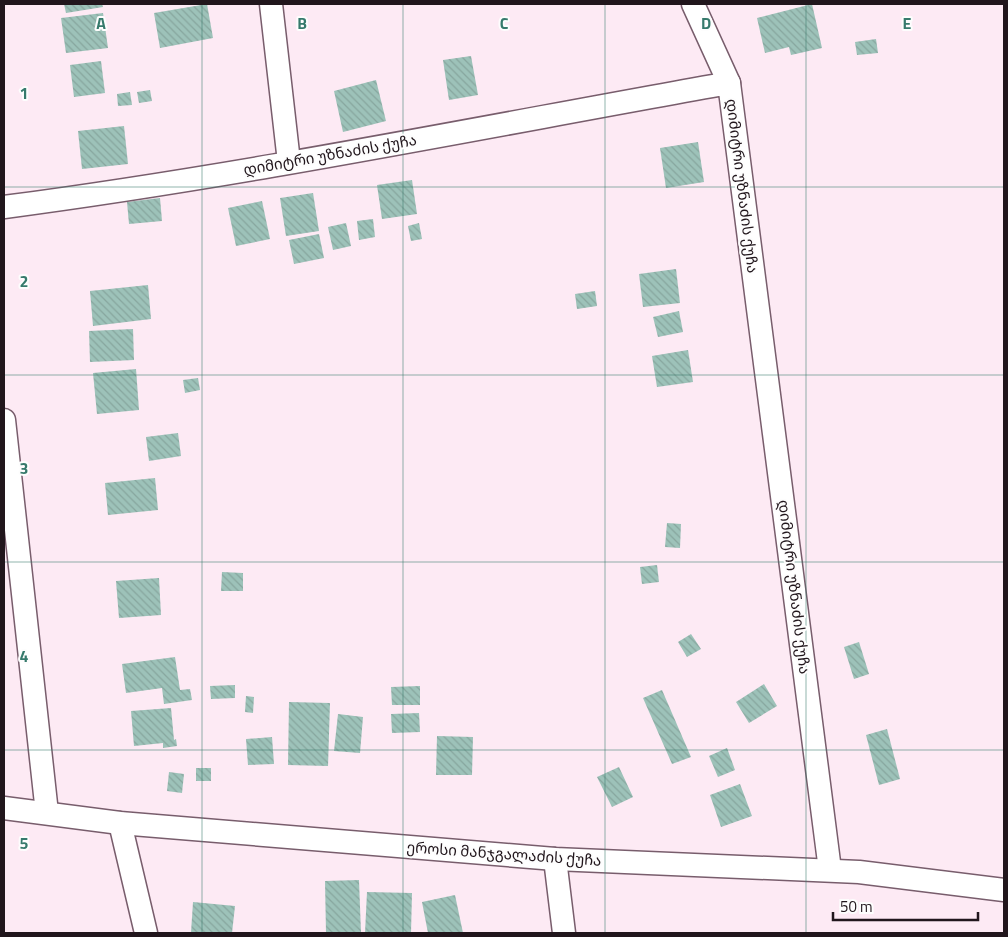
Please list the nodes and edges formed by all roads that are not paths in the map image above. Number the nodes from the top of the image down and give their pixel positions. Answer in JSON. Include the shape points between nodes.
{"nodes":[{"id":1,"x":271,"y":4,"type":"edge"},
{"id":2,"x":693,"y":4,"type":"edge"},
{"id":3,"x":729,"y":82,"type":"junction"},
{"id":4,"x":289,"y":162,"type":"junction"},
{"id":5,"x":4,"y":207,"type":"edge"},
{"id":6,"x":4,"y":420,"type":"edge"},
{"id":7,"x":4,"y":808,"type":"edge"},
{"id":8,"x":47,"y":813,"type":"junction"},
{"id":9,"x":120,"y":823,"type":"junction"},
{"id":10,"x":554,"y":859,"type":"junction"},
{"id":11,"x":830,"y":870,"type":"junction"},
{"id":12,"x":1004,"y":890,"type":"edge"},
{"id":13,"x":146,"y":933,"type":"edge"},
{"id":14,"x":564,"y":933,"type":"edge"}],
"edges":[{"from":1,"to":4,"type":"street"},
{"from":2,"to":3,"type":"street"},
{"from":3,"to":4,"type":"street","name":"დიმიტრი უზნაძის ქუჩა"},
{"from":3,"to":11,"type":"street","name":"დიმიტრი უზნაძის ქუჩა"},
{"from":4,"to":5,"type":"street","name":"დიმიტრი უზნაძის ქუჩა"},
{"from":6,"to":8,"type":"street"},
{"from":7,"to":8,"type":"street","name":"ეროსი მანჯგალაძის ქუჩა"},
{"from":8,"to":9,"type":"street","name":"ეროსი მანჯგალაძის ქუჩა"},
{"from":9,"to":10,"type":"street","name":"ეროსი მანჯგალაძის ქუჩა"},
{"from":9,"to":13,"type":"street"},
{"from":10,"to":11,"type":"street","name":"ეროსი მანჯგალაძის ქუჩა"},
{"from":10,"to":14,"type":"street"},
{"from":11,"to":12,"type":"street","name":"ეროსი მანჯგალაძის ქუჩა"}]}
